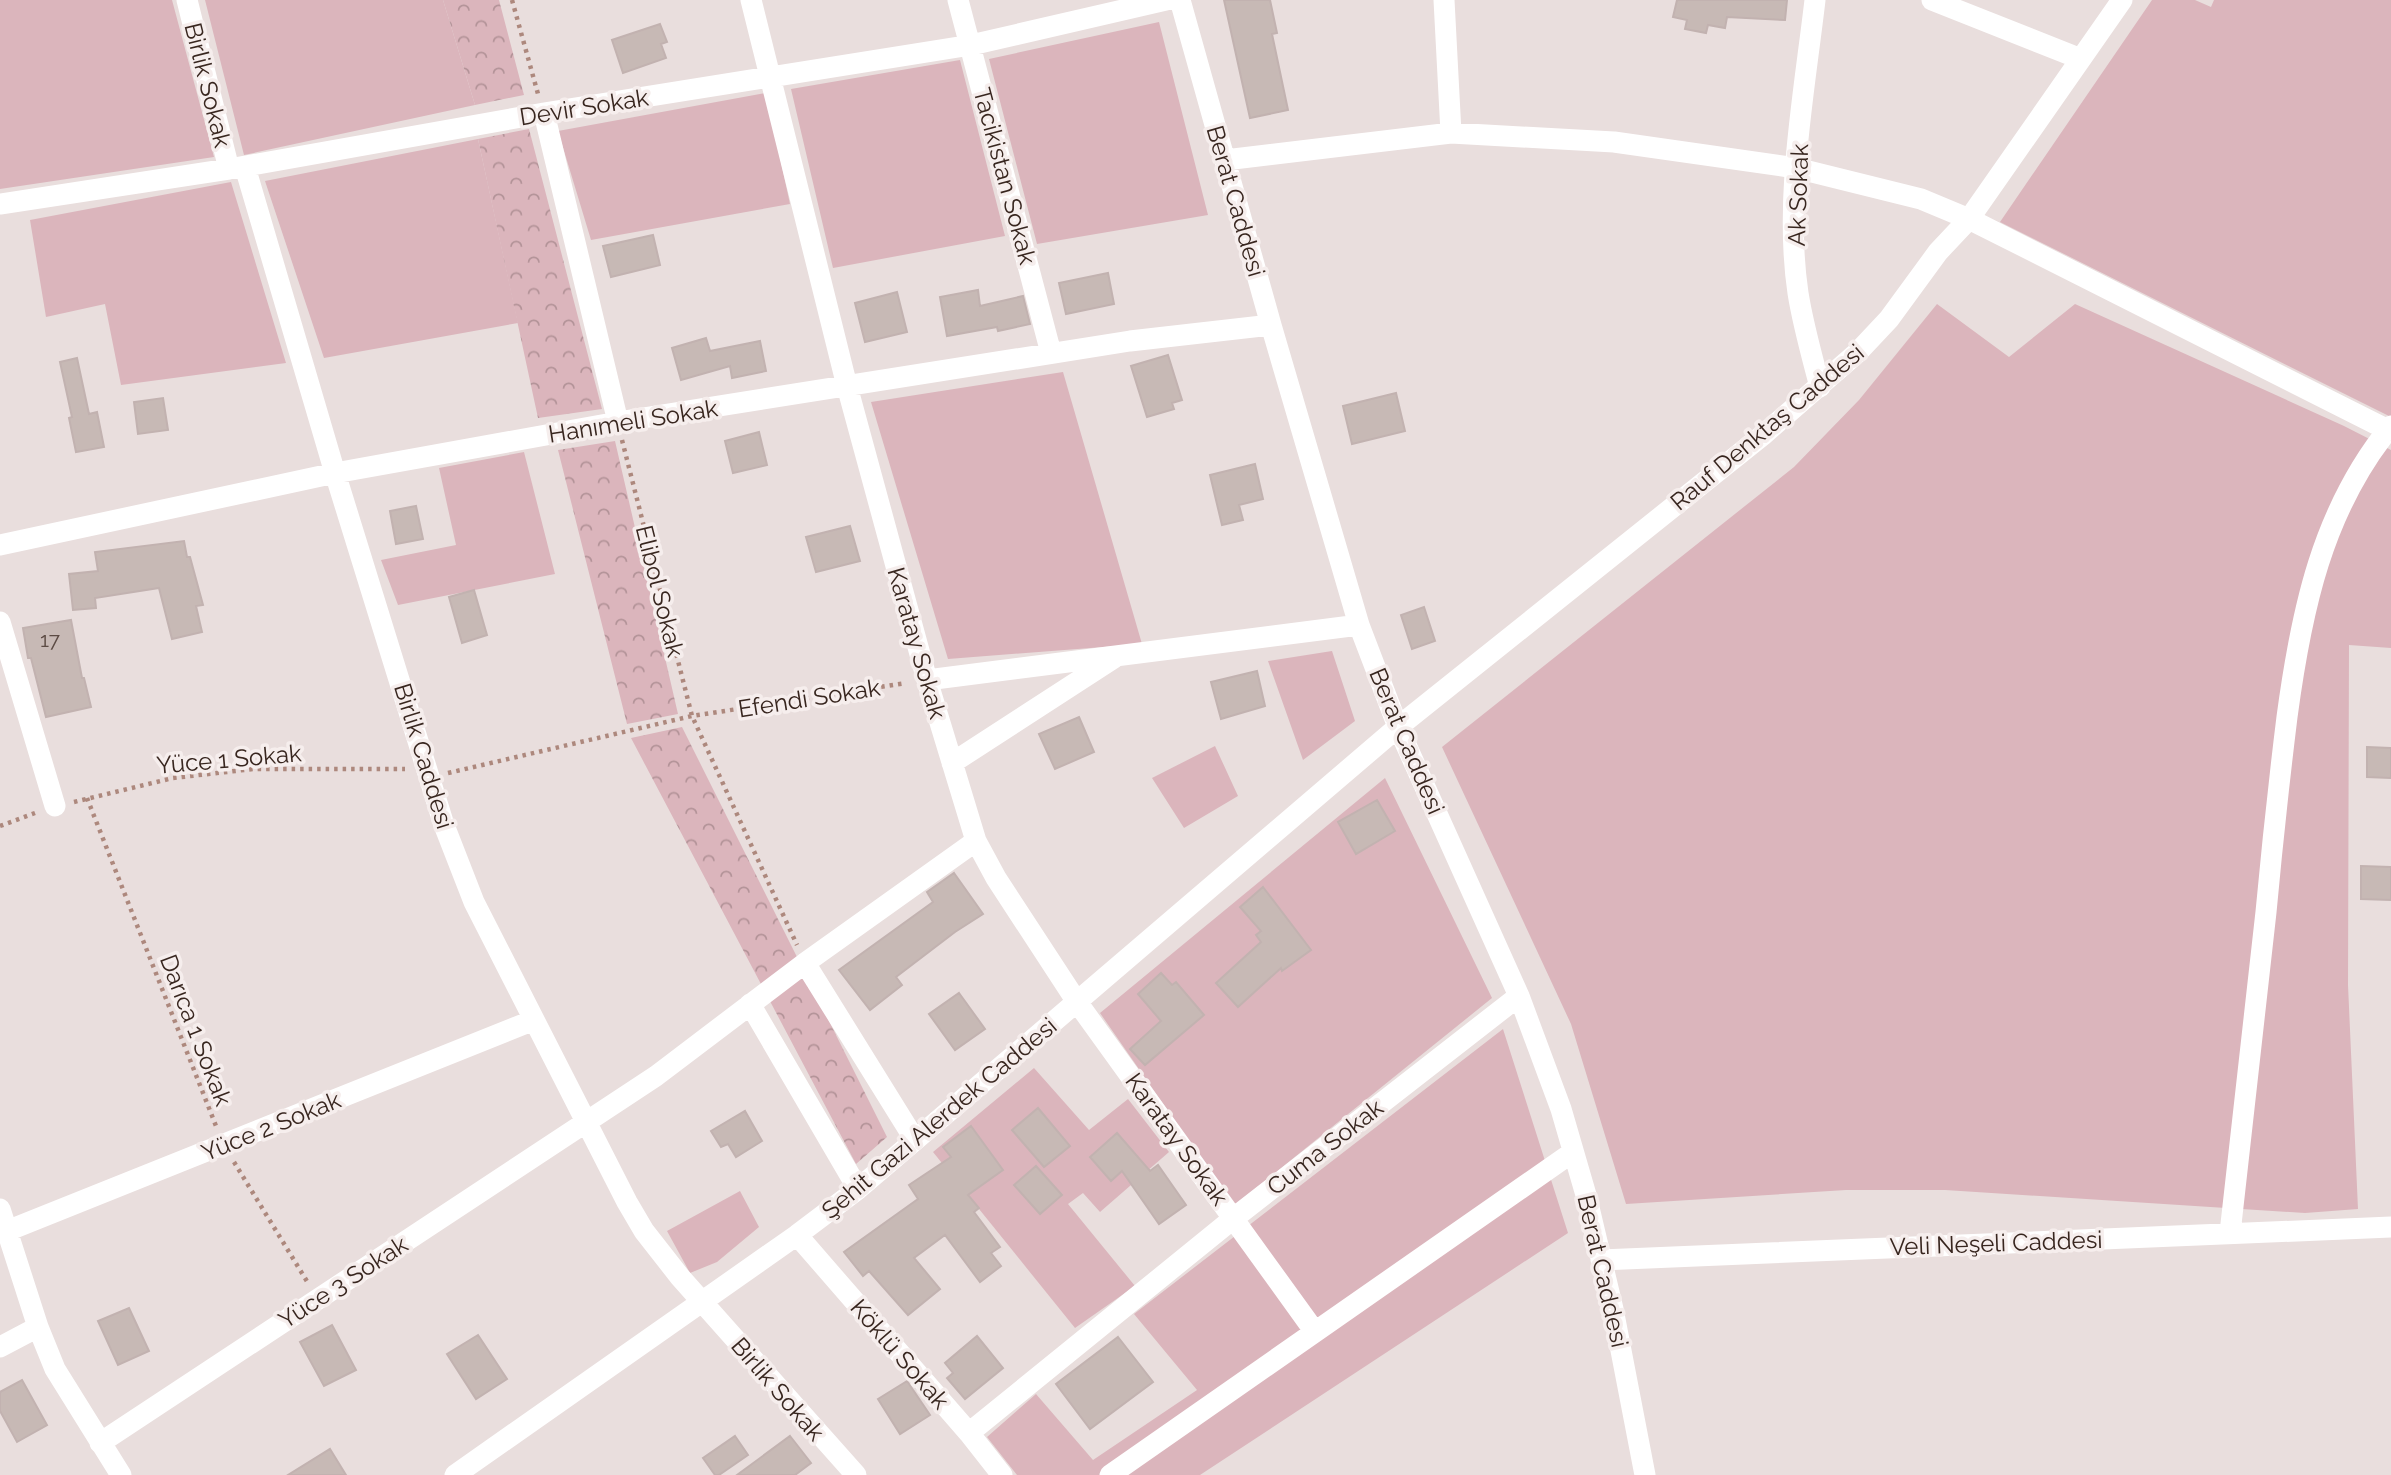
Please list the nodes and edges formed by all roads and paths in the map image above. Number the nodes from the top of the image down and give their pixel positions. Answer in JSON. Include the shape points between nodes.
{"nodes":[{"id":1,"x":187,"y":0,"type":"edge"},
{"id":2,"x":512,"y":0,"type":"edge"},
{"id":3,"x":751,"y":0,"type":"edge"},
{"id":4,"x":958,"y":0,"type":"edge"},
{"id":5,"x":1166,"y":0,"type":"edge"},
{"id":6,"x":1180,"y":0,"type":"edge"},
{"id":7,"x":1444,"y":0,"type":"edge"},
{"id":8,"x":1815,"y":0,"type":"edge"},
{"id":9,"x":1932,"y":0,"type":"edge"},
{"id":10,"x":2122,"y":0,"type":"edge"},
{"id":11,"x":971,"y":45,"type":"junction"},
{"id":12,"x":2081,"y":59,"type":"junction"},
{"id":13,"x":772,"y":78,"type":"junction"},
{"id":14,"x":544,"y":113,"type":"junction"},
{"id":15,"x":1451,"y":133,"type":"junction"},
{"id":16,"x":1225,"y":160,"type":"junction"},
{"id":17,"x":237,"y":168,"type":"junction"},
{"id":18,"x":1796,"y":168,"type":"junction"},
{"id":19,"x":0,"y":204,"type":"edge"},
{"id":20,"x":1969,"y":219,"type":"junction"},
{"id":21,"x":1271,"y":325,"type":"junction"},
{"id":22,"x":1051,"y":353,"type":"junction"},
{"id":23,"x":846,"y":386,"type":"junction"},
{"id":24,"x":1820,"y":387,"type":"junction"},
{"id":25,"x":618,"y":422,"type":"junction"},
{"id":26,"x":2390,"y":428,"type":"edge"},
{"id":27,"x":335,"y":473,"type":"junction"},
{"id":28,"x":0,"y":545,"type":"edge"},
{"id":29,"x":0,"y":622,"type":"edge"},
{"id":30,"x":1359,"y":625,"type":"junction"},
{"id":31,"x":1119,"y":655,"type":"junction"},
{"id":32,"x":927,"y":680,"type":"junction"},
{"id":33,"x":692,"y":716,"type":"junction"},
{"id":34,"x":1398,"y":727,"type":"junction"},
{"id":35,"x":952,"y":763,"type":"junction"},
{"id":36,"x":428,"y":773,"type":"junction"},
{"id":37,"x":87,"y":798,"type":"junction"},
{"id":38,"x":55,"y":806,"type":"junction"},
{"id":39,"x":0,"y":826,"type":"edge"},
{"id":40,"x":976,"y":841,"type":"junction"},
{"id":41,"x":805,"y":962,"type":"junction"},
{"id":42,"x":1519,"y":996,"type":"junction"},
{"id":43,"x":1077,"y":1002,"type":"junction"},
{"id":44,"x":751,"y":1004,"type":"junction"},
{"id":45,"x":534,"y":1020,"type":"junction"},
{"id":46,"x":587,"y":1123,"type":"junction"},
{"id":47,"x":915,"y":1140,"type":"junction"},
{"id":48,"x":223,"y":1145,"type":"junction"},
{"id":49,"x":1573,"y":1152,"type":"junction"},
{"id":50,"x":858,"y":1189,"type":"junction"},
{"id":51,"x":0,"y":1209,"type":"edge"},
{"id":52,"x":1234,"y":1218,"type":"junction"},
{"id":53,"x":2391,"y":1227,"type":"edge"},
{"id":54,"x":7,"y":1231,"type":"junction"},
{"id":55,"x":2230,"y":1233,"type":"junction"},
{"id":56,"x":797,"y":1235,"type":"junction"},
{"id":57,"x":1601,"y":1260,"type":"junction"},
{"id":58,"x":318,"y":1298,"type":"junction"},
{"id":59,"x":702,"y":1302,"type":"junction"},
{"id":60,"x":38,"y":1327,"type":"junction"},
{"id":61,"x":1315,"y":1332,"type":"junction"},
{"id":62,"x":0,"y":1347,"type":"edge"},
{"id":63,"x":969,"y":1433,"type":"junction"},
{"id":64,"x":100,"y":1443,"type":"junction"},
{"id":65,"x":121,"y":1475,"type":"edge"},
{"id":66,"x":455,"y":1475,"type":"edge"},
{"id":67,"x":856,"y":1475,"type":"edge"},
{"id":68,"x":1002,"y":1475,"type":"edge"},
{"id":69,"x":1110,"y":1475,"type":"edge"},
{"id":70,"x":1644,"y":1475,"type":"edge"}],
"edges":[{"from":1,"to":17,"type":"street","name":"Birlik Sokak"},
{"from":2,"to":14,"type":"path"},
{"from":3,"to":13,"type":"street","name":"Karatay Sokak"},
{"from":4,"to":11,"type":"street","name":"Tacikistan Sokak"},
{"from":5,"to":11,"type":"street","name":"Devir Sokak"},
{"from":6,"to":16,"type":"street","name":"Berat Caddesi"},
{"from":7,"to":15,"type":"street"},
{"from":8,"to":18,"type":"street","name":"Ak Sokak"},
{"from":9,"to":12,"type":"street"},
{"from":10,"to":12,"type":"street","name":"Rauf Denktaş Caddesi"},
{"from":11,"to":13,"type":"street","name":"Devir Sokak"},
{"from":11,"to":22,"type":"street","name":"Tacikistan Sokak"},
{"from":12,"to":20,"type":"street","name":"Rauf Denktaş Caddesi"},
{"from":13,"to":14,"type":"street","name":"Devir Sokak"},
{"from":13,"to":23,"type":"street","name":"Karatay Sokak"},
{"from":14,"to":17,"type":"street","name":"Devir Sokak"},
{"from":14,"to":25,"type":"street"},
{"from":15,"to":16,"type":"street"},
{"from":15,"to":18,"type":"street","via":[[1614,142]]},
{"from":16,"to":21,"type":"street","name":"Berat Caddesi"},
{"from":17,"to":19,"type":"street","name":"Devir Sokak"},
{"from":17,"to":27,"type":"street","name":"Birlik Caddesi"},
{"from":18,"to":20,"type":"street","via":[[1921,200]]},
{"from":18,"to":24,"type":"street","name":"Ak Sokak","via":[[1798,293]]},
{"from":20,"to":24,"type":"street","name":"Rauf Denktaş Caddesi","via":[[1938,252],[1889,319]]},
{"from":20,"to":26,"type":"street"},
{"from":21,"to":22,"type":"street","name":"Hanımeli Sokak"},
{"from":21,"to":30,"type":"street","name":"Berat Caddesi"},
{"from":22,"to":23,"type":"street","name":"Hanımeli Sokak"},
{"from":23,"to":25,"type":"street","name":"Hanımeli Sokak"},
{"from":23,"to":32,"type":"street","name":"Karatay Sokak"},
{"from":24,"to":34,"type":"street","name":"Rauf Denktaş Caddesi"},
{"from":25,"to":27,"type":"street","name":"Hanımeli Sokak"},
{"from":25,"to":33,"type":"path","name":"Elibol Sokak"},
{"from":26,"to":55,"type":"street","via":[[2357,474],[2329,531],[2297,642]]},
{"from":27,"to":28,"type":"street","name":"Hanımeli Sokak"},
{"from":27,"to":36,"type":"street","name":"Birlik Caddesi"},
{"from":29,"to":38,"type":"street"},
{"from":30,"to":31,"type":"street"},
{"from":30,"to":34,"type":"street","name":"Berat Caddesi"},
{"from":31,"to":32,"type":"street"},
{"from":31,"to":35,"type":"street"},
{"from":32,"to":33,"type":"path","name":"Efendi Sokak"},
{"from":32,"to":35,"type":"street","name":"Karatay Sokak"},
{"from":33,"to":36,"type":"path","name":"Efendi Sokak"},
{"from":33,"to":41,"type":"path","name":"Elibol Sokak"},
{"from":34,"to":42,"type":"street","name":"Berat Caddesi"},
{"from":34,"to":43,"type":"street","name":"Şehit Gazi Alerdek Caddesi"},
{"from":35,"to":40,"type":"street","name":"Karatay Sokak"},
{"from":36,"to":37,"type":"path","name":"Yüce 1 Sokak","via":[[253,769],[173,778]]},
{"from":36,"to":45,"type":"street","name":"Birlik Caddesi","via":[[474,902]]},
{"from":37,"to":38,"type":"path","name":"Yüce 1 Sokak"},
{"from":37,"to":48,"type":"path","name":"Darıca 1 Sokak"},
{"from":38,"to":39,"type":"path","name":"Yüce 1 Sokak"},
{"from":40,"to":41,"type":"street","name":"Yüce 3 Sokak"},
{"from":40,"to":43,"type":"street","name":"Karatay Sokak"},
{"from":41,"to":44,"type":"street","name":"Yüce 3 Sokak"},
{"from":41,"to":47,"type":"street"},
{"from":42,"to":49,"type":"street","name":"Berat Caddesi"},
{"from":42,"to":52,"type":"street","name":"Cuma Sokak"},
{"from":43,"to":47,"type":"street","name":"Şehit Gazi Alerdek Caddesi"},
{"from":43,"to":52,"type":"street","name":"Karatay Sokak"},
{"from":44,"to":46,"type":"street","name":"Yüce 3 Sokak"},
{"from":44,"to":50,"type":"street"},
{"from":45,"to":46,"type":"street","name":"Birlik Caddesi"},
{"from":45,"to":48,"type":"street","name":"Yüce 2 Sokak"},
{"from":46,"to":58,"type":"street","name":"Yüce 3 Sokak"},
{"from":46,"to":59,"type":"street","name":"Birlik Caddesi","via":[[644,1231]]},
{"from":47,"to":50,"type":"street","name":"Şehit Gazi Alerdek Caddesi"},
{"from":48,"to":54,"type":"street","name":"Yüce 2 Sokak"},
{"from":48,"to":58,"type":"path","name":"Darıca 1 Sokak"},
{"from":49,"to":57,"type":"street","name":"Berat Caddesi"},
{"from":49,"to":61,"type":"street"},
{"from":50,"to":56,"type":"street","name":"Şehit Gazi Alerdek Caddesi"},
{"from":51,"to":54,"type":"street"},
{"from":52,"to":61,"type":"street","name":"Karatay Sokak"},
{"from":52,"to":63,"type":"street","name":"Cuma Sokak"},
{"from":53,"to":55,"type":"street","name":"Veli Neşeli Caddesi"},
{"from":54,"to":60,"type":"street"},
{"from":55,"to":57,"type":"street","name":"Veli Neşeli Caddesi"},
{"from":56,"to":59,"type":"street","name":"Şehit Gazi Alerdek Caddesi"},
{"from":56,"to":63,"type":"street","name":"Köklü Sokak"},
{"from":57,"to":70,"type":"street","name":"Berat Caddesi"},
{"from":58,"to":64,"type":"street","name":"Yüce 3 Sokak"},
{"from":59,"to":66,"type":"street","name":"Şehit Gazi Alerdek Caddesi"},
{"from":59,"to":67,"type":"street","name":"Birlik Sokak"},
{"from":60,"to":62,"type":"street"},
{"from":60,"to":64,"type":"street","via":[[55,1369]]},
{"from":61,"to":69,"type":"street"},
{"from":63,"to":68,"type":"street","name":"Köklü Sokak"},
{"from":64,"to":65,"type":"street"}]}
